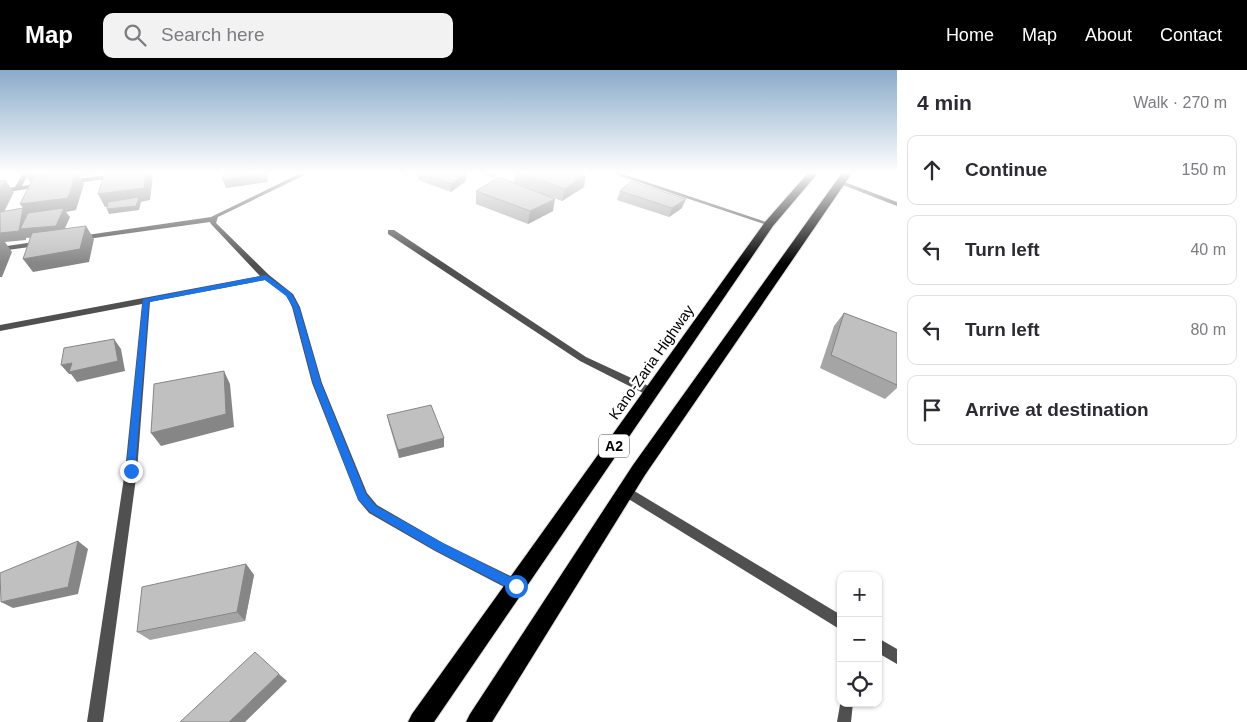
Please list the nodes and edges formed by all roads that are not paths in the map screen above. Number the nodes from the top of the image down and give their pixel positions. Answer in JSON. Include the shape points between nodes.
{"nodes":[{"id":1,"x":242,"y":203,"type":"edge"},
{"id":2,"x":706,"y":203,"type":"edge"},
{"id":3,"x":787,"y":203,"type":"edge"},
{"id":4,"x":826,"y":203,"type":"edge"},
{"id":5,"x":213,"y":219,"type":"junction"},
{"id":6,"x":769,"y":224,"type":"junction"},
{"id":7,"x":392,"y":232,"type":"dead end"},
{"id":8,"x":68,"y":239,"type":"edge"},
{"id":9,"x":48,"y":242,"type":"edge"},
{"id":10,"x":0,"y":249,"type":"edge"},
{"id":11,"x":266,"y":277,"type":"junction"},
{"id":12,"x":146,"y":300,"type":"junction"},
{"id":13,"x":0,"y":328,"type":"edge"},
{"id":14,"x":651,"y":392,"type":"junction"},
{"id":15,"x":626,"y":491,"type":"junction"},
{"id":16,"x":516,"y":586,"type":"junction"},
{"id":17,"x":837,"y":621,"type":"edge"},
{"id":18,"x":882,"y":648,"type":"edge"},
{"id":19,"x":897,"y":657,"type":"edge"},
{"id":20,"x":846,"y":707,"type":"edge"},
{"id":21,"x":95,"y":722,"type":"edge"},
{"id":22,"x":420,"y":722,"type":"edge"},
{"id":23,"x":478,"y":722,"type":"edge"},
{"id":24,"x":844,"y":722,"type":"edge"}],
"edges":[{"from":1,"to":5,"type":"street"},
{"from":2,"to":6,"type":"street"},
{"from":3,"to":6,"type":"highway","name":"Kano-Zaria Highway","number":"A2"},
{"from":4,"to":15,"type":"highway","number":"A2"},
{"from":5,"to":8,"type":"street"},
{"from":5,"to":11,"type":"street","via":[[213,223]]},
{"from":6,"to":14,"type":"highway","name":"Kano-Zaria Highway","number":"A2"},
{"from":7,"to":14,"type":"street","via":[[583,358]]},
{"from":9,"to":10,"type":"street"},
{"from":11,"to":12,"type":"street"},
{"from":11,"to":16,"type":"street","via":[[289,294],[296,307],[317,383],[362,496],[373,509]]},
{"from":12,"to":13,"type":"street"},
{"from":12,"to":21,"type":"street","via":[[131,471]]},
{"from":14,"to":16,"type":"highway","name":"Kano-Zaria Highway","number":"A2"},
{"from":15,"to":17,"type":"street"},
{"from":15,"to":23,"type":"highway","number":"A2"},
{"from":16,"to":22,"type":"highway","name":"Kano-Zaria Highway","number":"A2"},
{"from":18,"to":19,"type":"street"},
{"from":20,"to":24,"type":"lane"}]}
